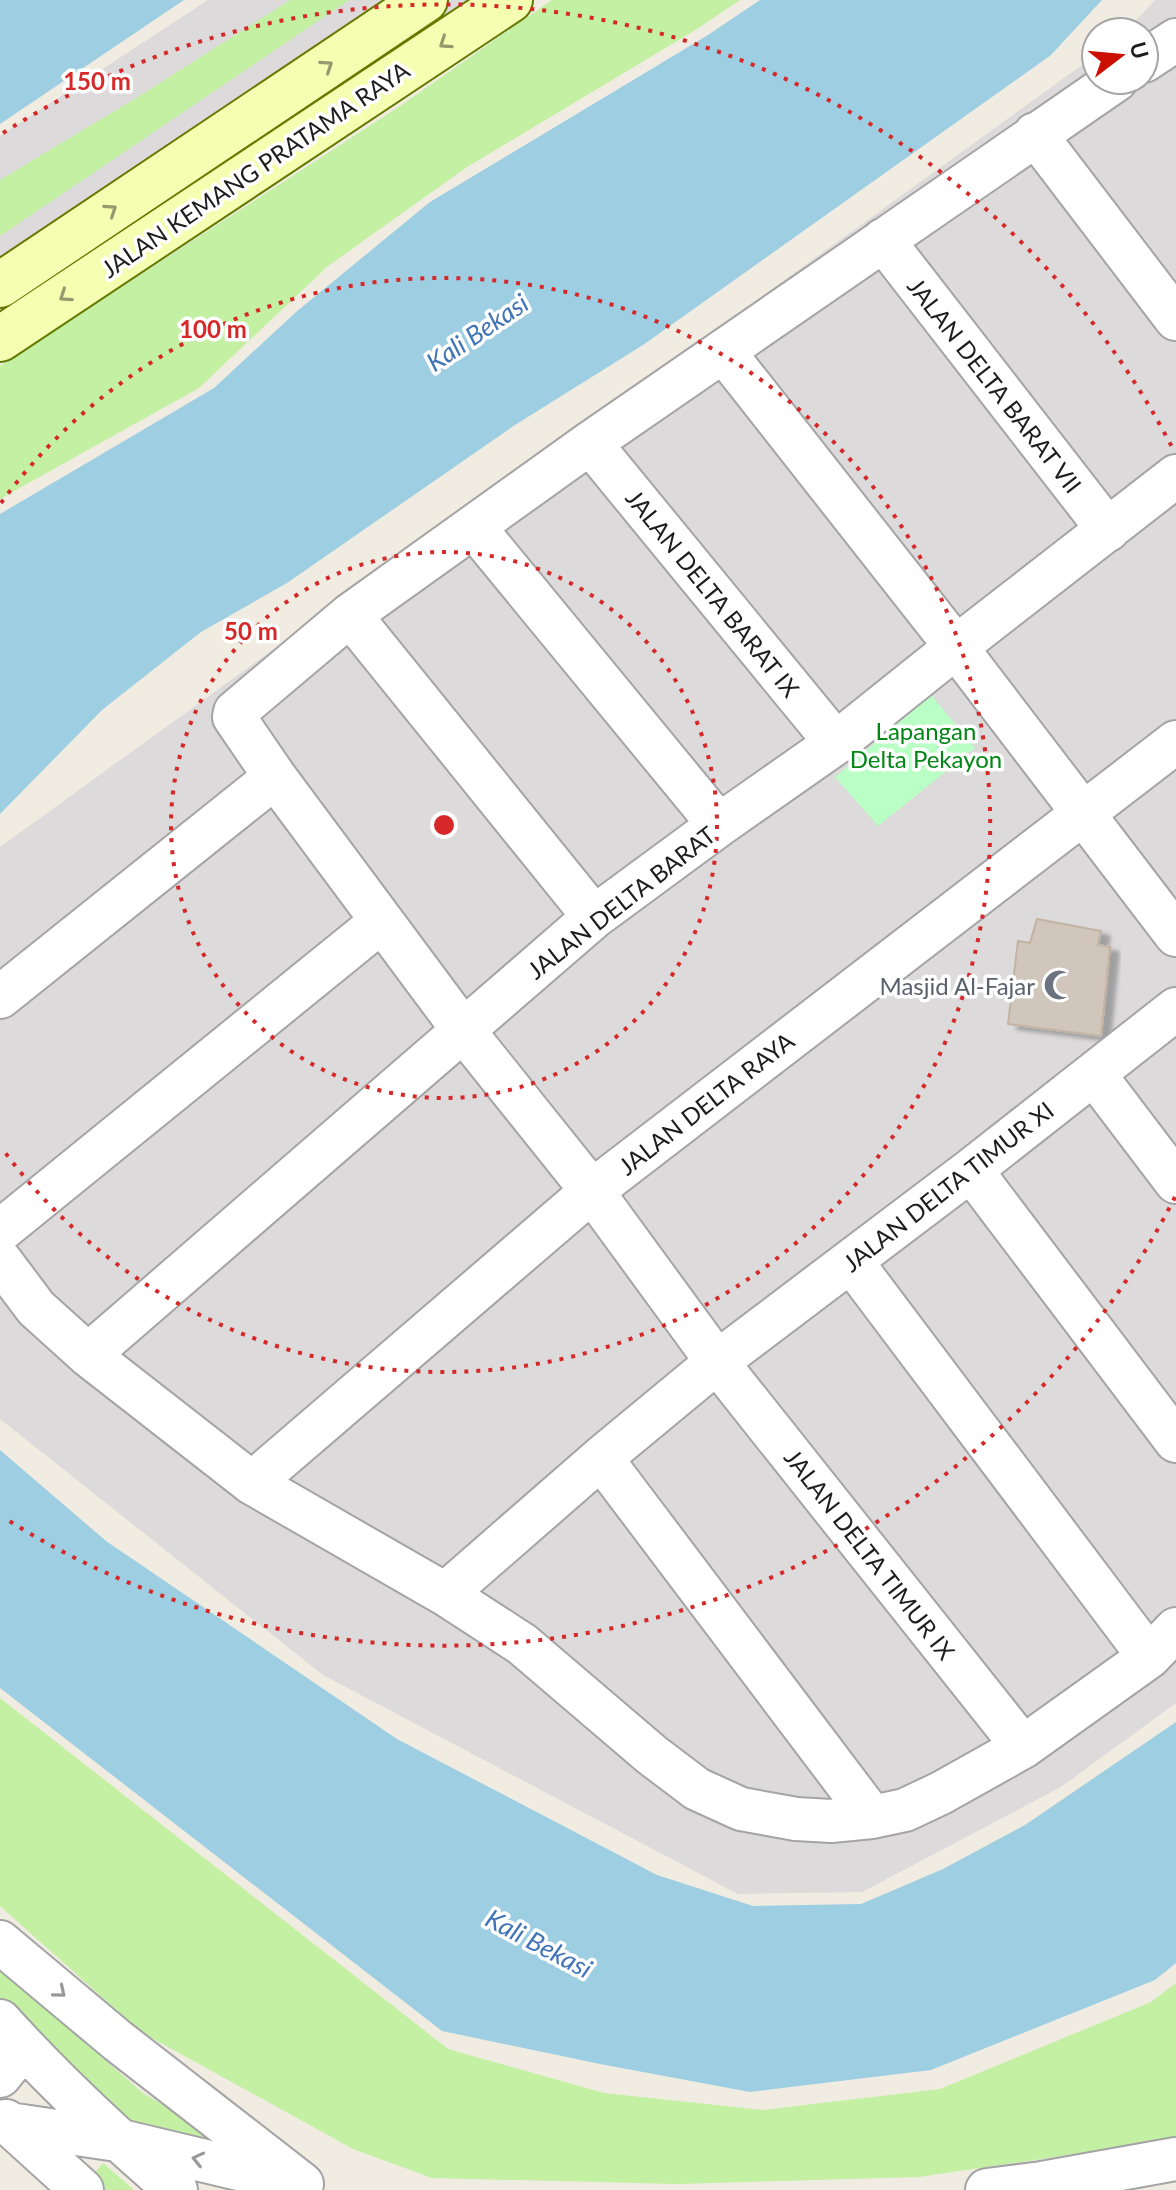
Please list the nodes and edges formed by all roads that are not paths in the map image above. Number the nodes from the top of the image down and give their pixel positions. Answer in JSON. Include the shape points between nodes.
{"nodes":[{"id":1,"x":425,"y":0,"type":"edge"},
{"id":2,"x":510,"y":0,"type":"edge"},
{"id":3,"x":1092,"y":96,"type":"edge"},
{"id":4,"x":1035,"y":134,"type":"junction"},
{"id":5,"x":883,"y":240,"type":"junction"},
{"id":6,"x":0,"y":285,"type":"edge"},
{"id":7,"x":1168,"y":293,"type":"edge"},
{"id":8,"x":0,"y":339,"type":"edge"},
{"id":9,"x":724,"y":352,"type":"junction"},
{"id":10,"x":590,"y":443,"type":"junction"},
{"id":11,"x":1176,"y":476,"type":"edge"},
{"id":12,"x":474,"y":527,"type":"junction"},
{"id":13,"x":1108,"y":530,"type":"junction"},
{"id":14,"x":350,"y":615,"type":"junction"},
{"id":15,"x":956,"y":647,"type":"junction"},
{"id":16,"x":1176,"y":742,"type":"edge"},
{"id":17,"x":836,"y":743,"type":"junction"},
{"id":18,"x":275,"y":777,"type":"junction"},
{"id":19,"x":1083,"y":813,"type":"junction"},
{"id":20,"x":719,"y":825,"type":"junction"},
{"id":21,"x":594,"y":917,"type":"junction"},
{"id":22,"x":382,"y":921,"type":"junction"},
{"id":23,"x":1176,"y":935,"type":"edge"},
{"id":24,"x":0,"y":997,"type":"edge"},
{"id":25,"x":1176,"y":1009,"type":"edge"},
{"id":26,"x":463,"y":1030,"type":"junction"},
{"id":27,"x":1094,"y":1074,"type":"junction"},
{"id":28,"x":971,"y":1170,"type":"junction"},
{"id":29,"x":1176,"y":1182,"type":"edge"},
{"id":30,"x":592,"y":1191,"type":"junction"},
{"id":31,"x":0,"y":1231,"type":"edge"},
{"id":32,"x":0,"y":1260,"type":"edge"},
{"id":33,"x":851,"y":1261,"type":"junction"},
{"id":34,"x":88,"y":1355,"type":"junction"},
{"id":35,"x":717,"y":1362,"type":"junction"},
{"id":36,"x":1176,"y":1441,"type":"edge"},
{"id":37,"x":601,"y":1458,"type":"junction"},
{"id":38,"x":252,"y":1483,"type":"junction"},
{"id":39,"x":445,"y":1594,"type":"junction"},
{"id":40,"x":1162,"y":1643,"type":"edge"},
{"id":41,"x":1023,"y":1747,"type":"junction"},
{"id":42,"x":872,"y":1817,"type":"junction"},
{"id":43,"x":0,"y":1942,"type":"edge"},
{"id":44,"x":8,"y":2048,"type":"edge"},
{"id":45,"x":4,"y":2119,"type":"edge"},
{"id":46,"x":117,"y":2140,"type":"junction"},
{"id":47,"x":1176,"y":2159,"type":"edge"},
{"id":48,"x":316,"y":2187,"type":"edge"},
{"id":49,"x":82,"y":2190,"type":"edge"},
{"id":50,"x":176,"y":2190,"type":"edge"},
{"id":51,"x":987,"y":2190,"type":"edge"}],
"edges":[{"from":6,"to":1,"type":"street","name":"JALAN KEMANG PRATAMA RAYA","one_way":true},
{"from":2,"to":8,"type":"street","name":"JALAN KEMANG PRATAMA RAYA","one_way":true},
{"from":3,"to":4,"type":"street"},
{"from":4,"to":5,"type":"street"},
{"from":4,"to":7,"type":"street"},
{"from":5,"to":9,"type":"street"},
{"from":5,"to":13,"type":"street","name":"JALAN DELTA BARAT VII"},
{"from":9,"to":10,"type":"street"},
{"from":9,"to":15,"type":"street"},
{"from":10,"to":12,"type":"street"},
{"from":10,"to":17,"type":"street","name":"JALAN DELTA BARAT IX"},
{"from":11,"to":13,"type":"street","name":"JALAN DELTA BARAT"},
{"from":12,"to":14,"type":"street"},
{"from":12,"to":20,"type":"street"},
{"from":13,"to":15,"type":"street","name":"JALAN DELTA BARAT"},
{"from":14,"to":18,"type":"street","name":"JALAN DELTA TIMUR IX","via":[[235,712],[235,721]]},
{"from":14,"to":21,"type":"street"},
{"from":15,"to":17,"type":"street","name":"JALAN DELTA BARAT"},
{"from":15,"to":19,"type":"street"},
{"from":16,"to":19,"type":"street","name":"JALAN DELTA RAYA"},
{"from":17,"to":20,"type":"street","name":"JALAN DELTA BARAT"},
{"from":18,"to":22,"type":"street","name":"JALAN DELTA TIMUR IX"},
{"from":18,"to":24,"type":"street"},
{"from":19,"to":23,"type":"street"},
{"from":19,"to":30,"type":"street","name":"JALAN DELTA RAYA"},
{"from":20,"to":21,"type":"street","name":"JALAN DELTA BARAT"},
{"from":21,"to":26,"type":"street","name":"JALAN DELTA BARAT"},
{"from":22,"to":26,"type":"street","name":"JALAN DELTA TIMUR IX"},
{"from":22,"to":31,"type":"street"},
{"from":25,"to":27,"type":"street","name":"JALAN DELTA TIMUR XI"},
{"from":26,"to":30,"type":"street","name":"JALAN DELTA TIMUR IX"},
{"from":26,"to":34,"type":"street","name":"JALAN DELTA BARAT"},
{"from":27,"to":28,"type":"street","name":"JALAN DELTA TIMUR XI"},
{"from":27,"to":29,"type":"street"},
{"from":28,"to":33,"type":"street","name":"JALAN DELTA TIMUR XI"},
{"from":28,"to":36,"type":"street"},
{"from":30,"to":35,"type":"street","name":"JALAN DELTA TIMUR IX"},
{"from":30,"to":38,"type":"street","name":"JALAN DELTA RAYA"},
{"from":32,"to":34,"type":"street","via":[[36,1308]]},
{"from":33,"to":35,"type":"street","name":"JALAN DELTA TIMUR XI"},
{"from":33,"to":40,"type":"street"},
{"from":34,"to":38,"type":"street"},
{"from":35,"to":37,"type":"street","name":"JALAN DELTA TIMUR XI"},
{"from":35,"to":41,"type":"street","name":"JALAN DELTA TIMUR IX"},
{"from":37,"to":39,"type":"street","name":"JALAN DELTA TIMUR XI"},
{"from":37,"to":42,"type":"street"},
{"from":38,"to":39,"type":"street"},
{"from":39,"to":42,"type":"street","via":[[522,1644],[697,1789],[741,1809],[796,1819]]},
{"from":40,"to":41,"type":"street"},
{"from":41,"to":42,"type":"street","via":[[905,1810]]},
{"from":43,"to":48,"type":"street","one_way":true,"via":[[118,2041]]},
{"from":44,"to":46,"type":"street"},
{"from":45,"to":46,"type":"street"},
{"from":45,"to":49,"type":"street"},
{"from":48,"to":46,"type":"street","one_way":true},
{"from":46,"to":50,"type":"street"},
{"from":47,"to":51,"type":"street"}]}
